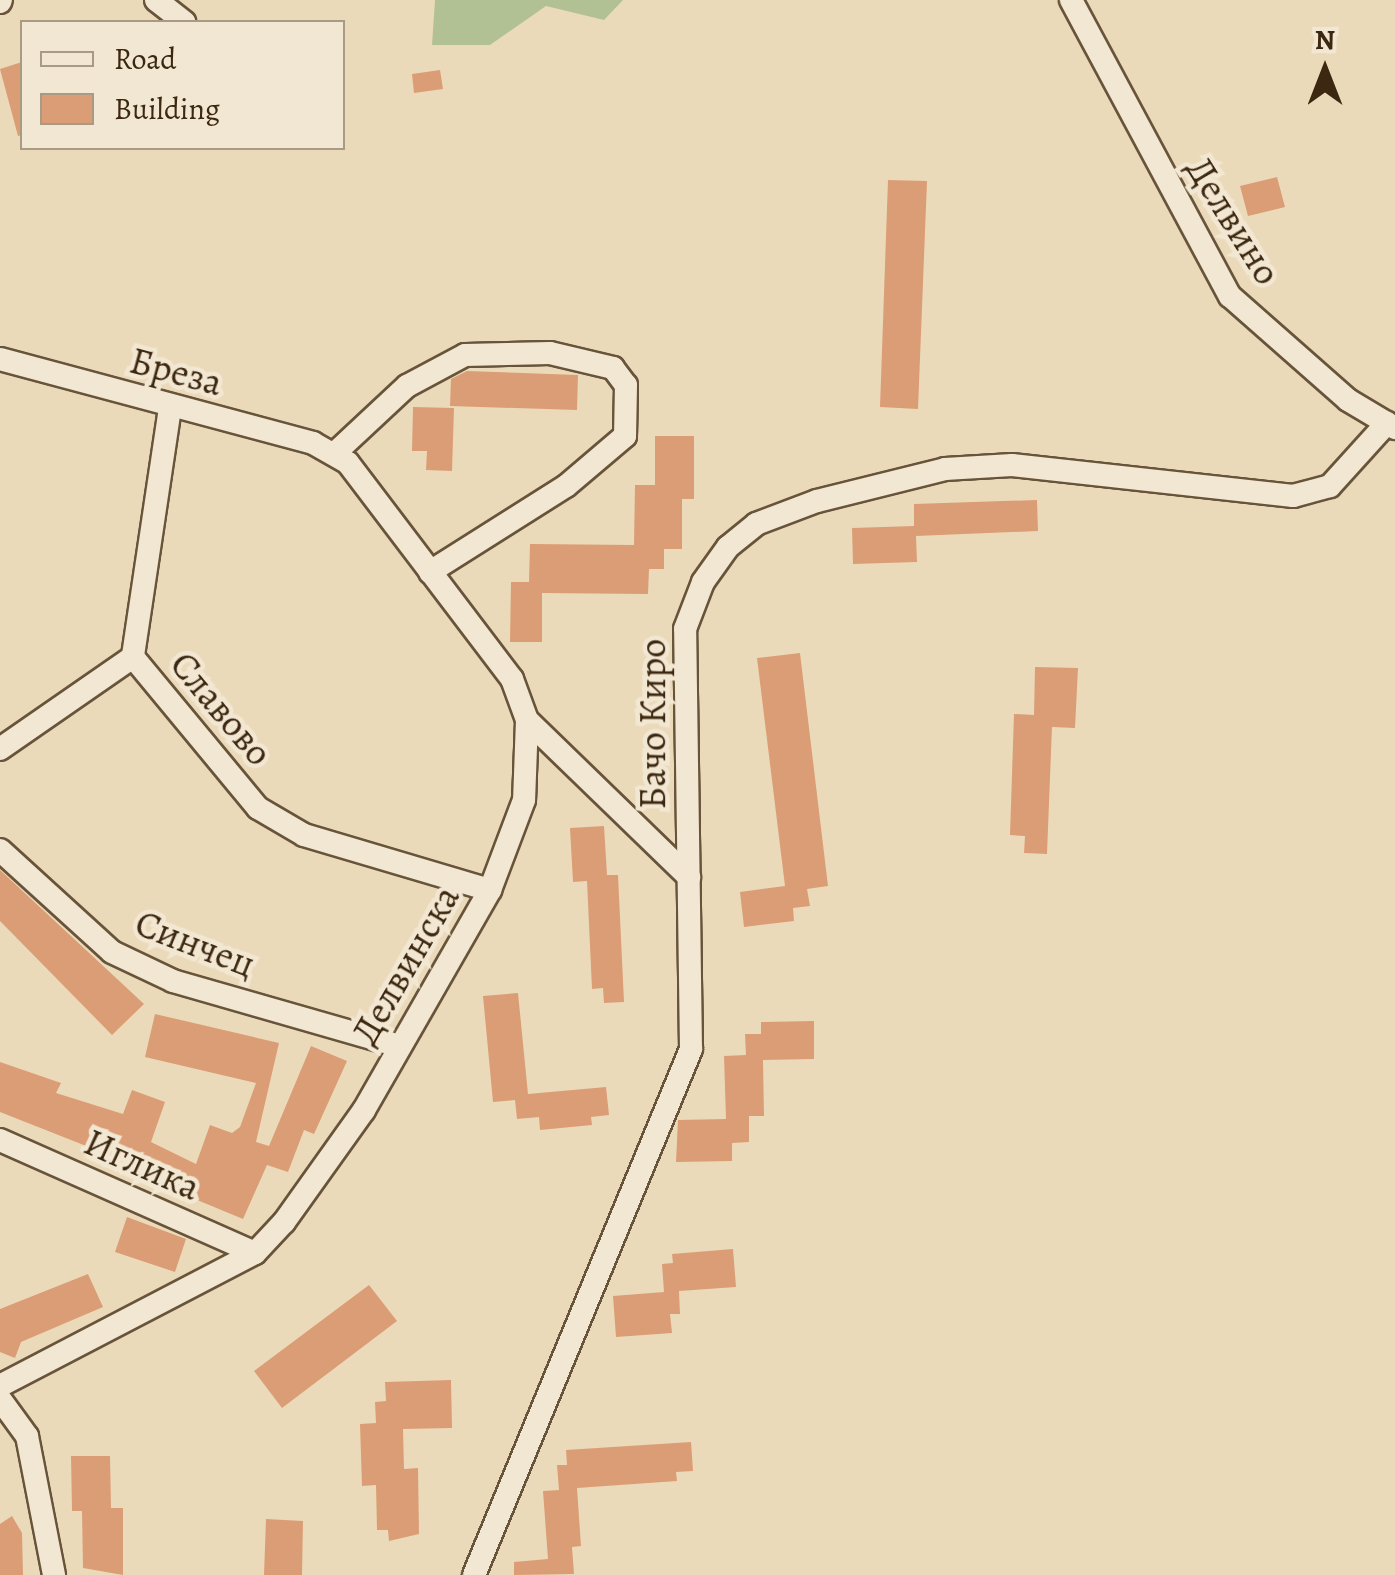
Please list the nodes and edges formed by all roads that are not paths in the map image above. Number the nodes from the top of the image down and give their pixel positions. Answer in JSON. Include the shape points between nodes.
{"nodes":[{"id":1,"x":156,"y":0,"type":"edge"},
{"id":2,"x":1071,"y":0,"type":"edge"},
{"id":3,"x":181,"y":20,"type":"edge"},
{"id":4,"x":0,"y":359,"type":"edge"},
{"id":5,"x":170,"y":408,"type":"junction"},
{"id":6,"x":1391,"y":425,"type":"edge"},
{"id":7,"x":334,"y":454,"type":"junction"},
{"id":8,"x":430,"y":572,"type":"junction"},
{"id":9,"x":133,"y":657,"type":"junction"},
{"id":10,"x":527,"y":720,"type":"junction"},
{"id":11,"x":0,"y":749,"type":"edge"},
{"id":12,"x":0,"y":850,"type":"edge"},
{"id":13,"x":688,"y":877,"type":"junction"},
{"id":14,"x":490,"y":890,"type":"junction"},
{"id":15,"x":399,"y":1046,"type":"junction"},
{"id":16,"x":0,"y":1140,"type":"edge"},
{"id":17,"x":256,"y":1253,"type":"junction"},
{"id":18,"x":0,"y":1386,"type":"edge"},
{"id":19,"x":0,"y":1398,"type":"edge"},
{"id":20,"x":54,"y":1575,"type":"edge"},
{"id":21,"x":474,"y":1575,"type":"edge"}],
"edges":[{"from":1,"to":3,"type":"street"},
{"from":2,"to":6,"type":"street","name":"Делвино","via":[[1230,296],[1335,389]]},
{"from":4,"to":5,"type":"street","name":"Бреза"},
{"from":5,"to":7,"type":"street","name":"Бреза"},
{"from":5,"to":9,"type":"street","name":"Славово"},
{"from":6,"to":13,"type":"street","name":"Бачо Киро","via":[[1330,486],[1294,496],[1012,464],[946,469],[817,501],[756,524],[702,582],[685,629]]},
{"from":7,"to":8,"type":"street","name":"Делвинска","via":[[348,463]]},
{"from":7,"to":8,"type":"street","via":[[407,386],[465,355],[550,353],[612,368],[626,385],[625,436],[566,486]]},
{"from":8,"to":10,"type":"street","name":"Делвинска","via":[[512,680]]},
{"from":9,"to":11,"type":"street"},
{"from":9,"to":14,"type":"street","name":"Славово","via":[[258,808],[304,835]]},
{"from":10,"to":13,"type":"street"},
{"from":10,"to":14,"type":"street","name":"Делвинска","via":[[524,800]]},
{"from":12,"to":15,"type":"street","name":"Синчец","via":[[112,952],[173,980]]},
{"from":13,"to":21,"type":"street","name":"Бачо Киро","via":[[691,1049]]},
{"from":14,"to":15,"type":"street","name":"Делвинска"},
{"from":15,"to":17,"type":"street","name":"Делвинска","via":[[364,1110]]},
{"from":16,"to":17,"type":"street","name":"Иглика"},
{"from":17,"to":18,"type":"street","name":"Делвинска"},
{"from":19,"to":20,"type":"street","via":[[27,1436]]}]}
